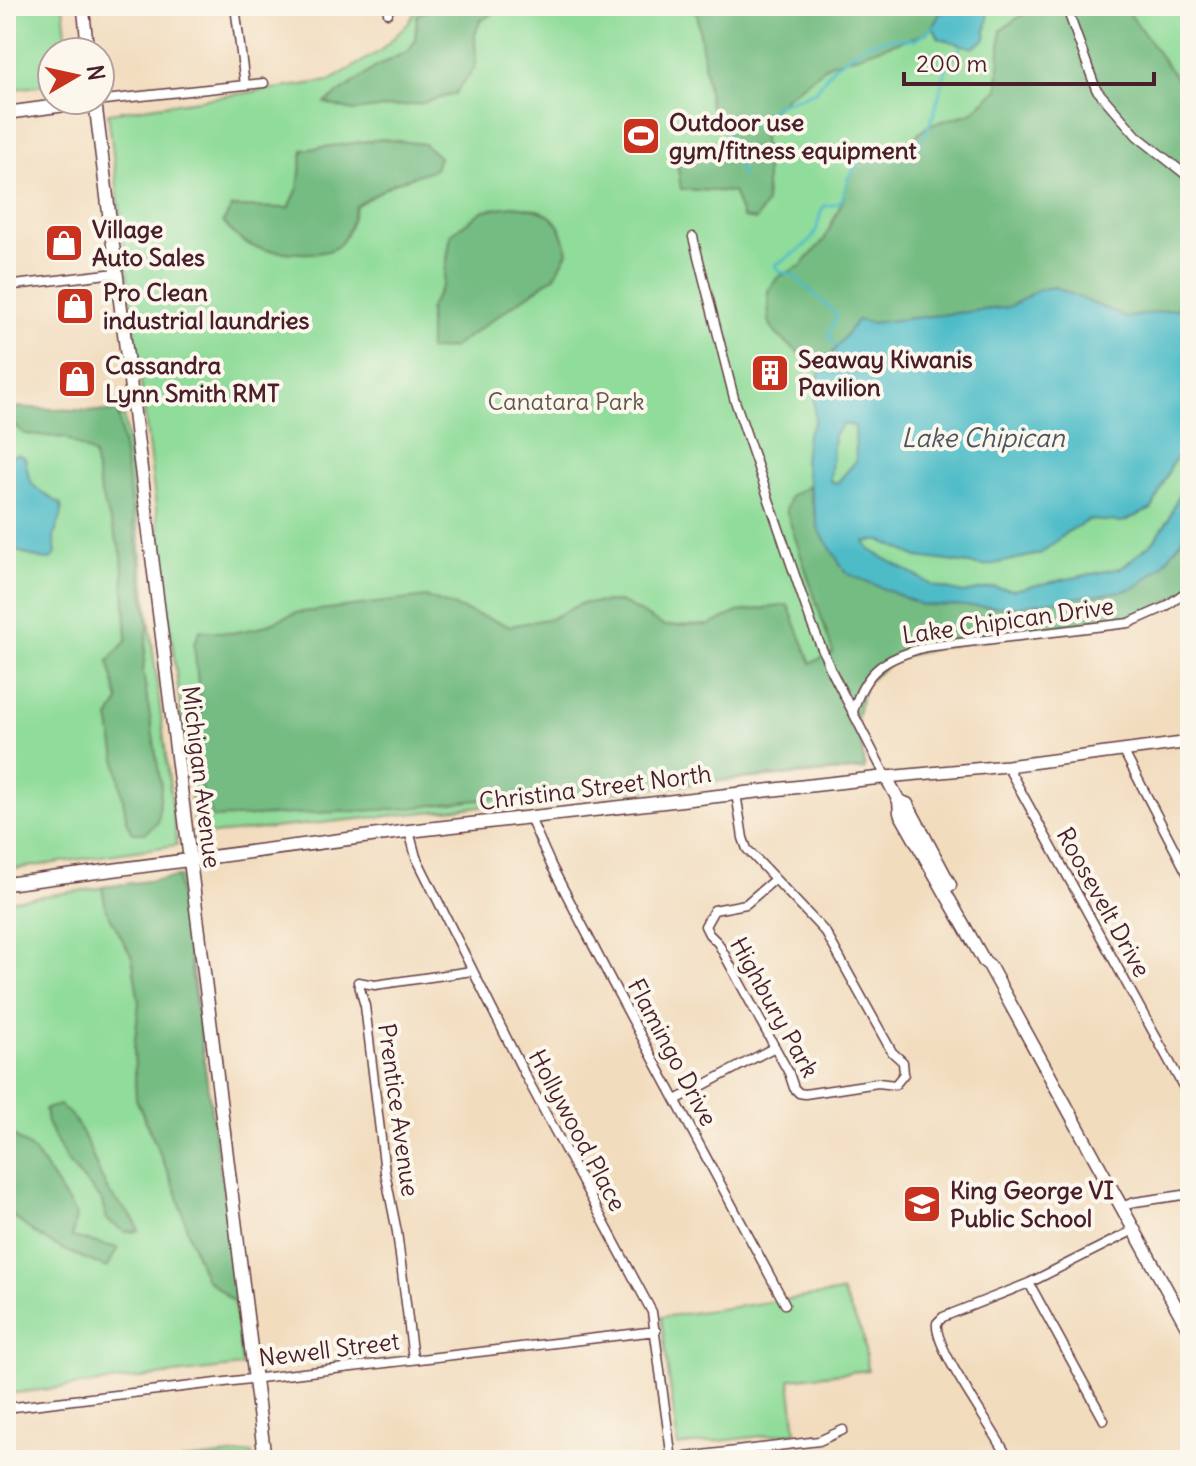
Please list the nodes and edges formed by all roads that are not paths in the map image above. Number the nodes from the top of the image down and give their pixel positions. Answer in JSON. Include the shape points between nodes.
{"nodes":[{"id":1,"x":83,"y":6,"type":"edge"},
{"id":2,"x":235,"y":6,"type":"edge"},
{"id":3,"x":1066,"y":6,"type":"edge"},
{"id":4,"x":86,"y":36,"type":"edge"},
{"id":5,"x":264,"y":83,"type":"dead end"},
{"id":6,"x":245,"y":85,"type":"junction"},
{"id":7,"x":116,"y":98,"type":"edge"},
{"id":8,"x":36,"y":109,"type":"edge"},
{"id":9,"x":6,"y":113,"type":"edge"},
{"id":10,"x":97,"y":116,"type":"edge"},
{"id":11,"x":1190,"y":178,"type":"edge"},
{"id":12,"x":693,"y":237,"type":"dead end"},
{"id":13,"x":116,"y":273,"type":"junction"},
{"id":14,"x":6,"y":286,"type":"edge"},
{"id":15,"x":1190,"y":589,"type":"edge"},
{"id":16,"x":853,"y":712,"type":"junction"},
{"id":17,"x":1190,"y":742,"type":"edge"},
{"id":18,"x":1124,"y":752,"type":"junction"},
{"id":19,"x":1007,"y":766,"type":"junction"},
{"id":20,"x":886,"y":777,"type":"junction"},
{"id":21,"x":736,"y":793,"type":"junction"},
{"id":22,"x":530,"y":818,"type":"junction"},
{"id":23,"x":409,"y":831,"type":"junction"},
{"id":24,"x":190,"y":859,"type":"junction"},
{"id":25,"x":775,"y":879,"type":"junction"},
{"id":26,"x":1190,"y":879,"type":"edge"},
{"id":27,"x":6,"y":884,"type":"edge"},
{"id":28,"x":472,"y":971,"type":"junction"},
{"id":29,"x":775,"y":1047,"type":"junction"},
{"id":30,"x":1190,"y":1099,"type":"edge"},
{"id":31,"x":676,"y":1100,"type":"junction"},
{"id":32,"x":1190,"y":1194,"type":"edge"},
{"id":33,"x":1121,"y":1207,"type":"junction"},
{"id":34,"x":1134,"y":1230,"type":"junction"},
{"id":35,"x":1029,"y":1283,"type":"junction"},
{"id":36,"x":785,"y":1304,"type":"dead end"},
{"id":37,"x":656,"y":1331,"type":"junction"},
{"id":38,"x":1190,"y":1332,"type":"edge"},
{"id":39,"x":413,"y":1359,"type":"junction"},
{"id":40,"x":254,"y":1378,"type":"junction"},
{"id":41,"x":6,"y":1408,"type":"edge"},
{"id":42,"x":1104,"y":1420,"type":"dead end"},
{"id":43,"x":843,"y":1430,"type":"dead end"},
{"id":44,"x":672,"y":1459,"type":"edge"},
{"id":45,"x":265,"y":1460,"type":"edge"},
{"id":46,"x":661,"y":1460,"type":"edge"},
{"id":47,"x":1009,"y":1460,"type":"edge"}],
"edges":[{"from":1,"to":4,"type":"street"},
{"from":2,"to":6,"type":"street"},
{"from":3,"to":11,"type":"street","via":[[1096,89],[1137,136]]},
{"from":5,"to":6,"type":"street"},
{"from":6,"to":7,"type":"street"},
{"from":8,"to":9,"type":"main road"},
{"from":10,"to":13,"type":"main road","name":"Michigan Avenue"},
{"from":12,"to":16,"type":"street","via":[[740,420],[812,625]]},
{"from":13,"to":14,"type":"street"},
{"from":13,"to":24,"type":"main road","name":"Michigan Avenue"},
{"from":15,"to":16,"type":"street","name":"Lake Chipican Drive","via":[[1129,623],[895,655],[865,682]]},
{"from":16,"to":20,"type":"street"},
{"from":17,"to":18,"type":"street","name":"Christina Street North"},
{"from":18,"to":19,"type":"street","name":"Christina Street North"},
{"from":18,"to":26,"type":"street"},
{"from":19,"to":20,"type":"street","name":"Christina Street North"},
{"from":19,"to":30,"type":"street","name":"Roosevelt Drive"},
{"from":20,"to":21,"type":"main road","name":"Christina Street North"},
{"from":20,"to":33,"type":"main road","via":[[900,813]]},
{"from":21,"to":22,"type":"main road","name":"Christina Street North"},
{"from":21,"to":25,"type":"street","name":"Highbury Park","via":[[747,849]]},
{"from":22,"to":23,"type":"main road","name":"Christina Street North"},
{"from":22,"to":31,"type":"street","name":"Flamingo Drive"},
{"from":23,"to":24,"type":"main road","name":"Christina Street North"},
{"from":23,"to":28,"type":"street","name":"Hollywood Place","via":[[416,857]]},
{"from":24,"to":27,"type":"main road","name":"Christina Street North"},
{"from":24,"to":40,"type":"main road","name":"Michigan Avenue"},
{"from":25,"to":29,"type":"street","name":"Highbury Park","via":[[746,904],[712,912],[705,926]]},
{"from":25,"to":29,"type":"street","name":"Highbury Park","via":[[826,933],[892,1052],[903,1062],[904,1074],[893,1086],[878,1083],[801,1094]]},
{"from":28,"to":37,"type":"street","name":"Hollywood Place","via":[[649,1306]]},
{"from":28,"to":39,"type":"street","name":"Prentice Avenue","via":[[375,985],[358,982]]},
{"from":29,"to":31,"type":"street"},
{"from":31,"to":36,"type":"street","name":"Flamingo Drive"},
{"from":32,"to":33,"type":"street"},
{"from":33,"to":34,"type":"main road"},
{"from":34,"to":35,"type":"street"},
{"from":34,"to":38,"type":"main road"},
{"from":35,"to":42,"type":"street"},
{"from":35,"to":47,"type":"street","via":[[943,1317],[936,1328]]},
{"from":37,"to":39,"type":"street","name":"Newell Street"},
{"from":37,"to":44,"type":"street","name":"Hollywood Place"},
{"from":39,"to":40,"type":"street","name":"Newell Street"},
{"from":40,"to":41,"type":"street","name":"Newell Street"},
{"from":40,"to":45,"type":"main road","name":"Michigan Avenue"},
{"from":43,"to":44,"type":"street","via":[[819,1441]]},
{"from":44,"to":46,"type":"street"}]}
